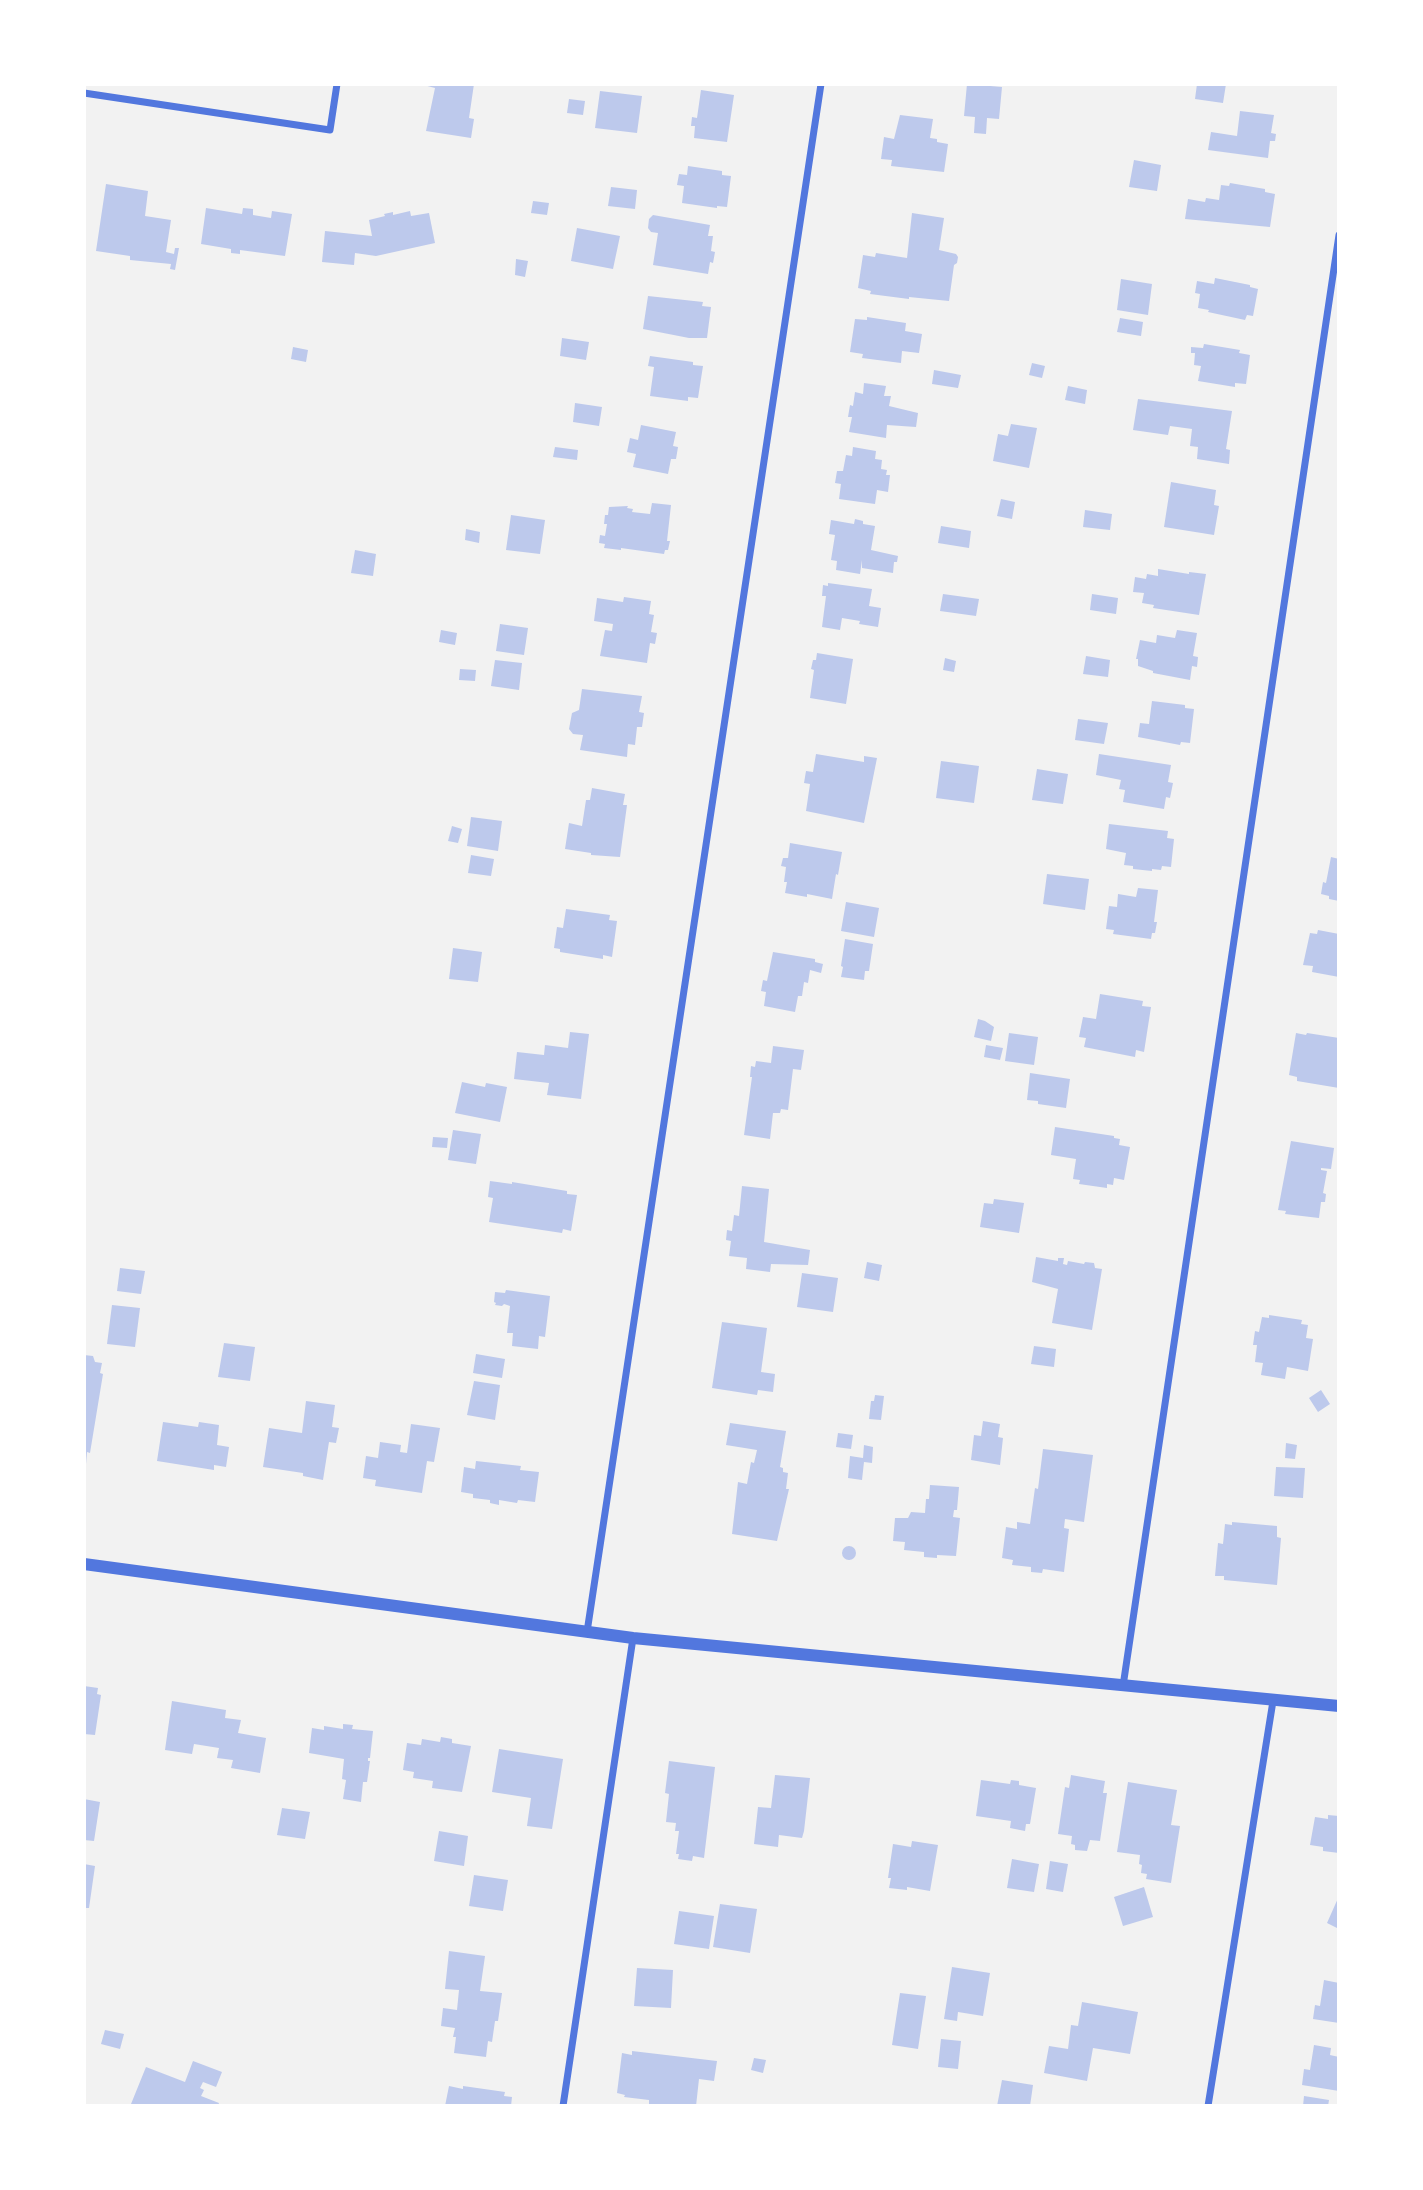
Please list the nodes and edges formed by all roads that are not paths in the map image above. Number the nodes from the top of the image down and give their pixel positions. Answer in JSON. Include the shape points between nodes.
{"nodes":[{"id":1,"x":337,"y":84,"type":"edge"},
{"id":2,"x":821,"y":84,"type":"edge"},
{"id":3,"x":84,"y":93,"type":"edge"},
{"id":4,"x":1339,"y":235,"type":"edge"},
{"id":5,"x":84,"y":1564,"type":"edge"},
{"id":6,"x":587,"y":1632,"type":"junction"},
{"id":7,"x":633,"y":1638,"type":"junction"},
{"id":8,"x":1123,"y":1686,"type":"junction"},
{"id":9,"x":1273,"y":1701,"type":"junction"},
{"id":10,"x":1339,"y":1706,"type":"edge"},
{"id":11,"x":563,"y":2106,"type":"edge"},
{"id":12,"x":1208,"y":2106,"type":"edge"}],
"edges":[{"from":1,"to":3,"type":"street","via":[[330,130]]},
{"from":2,"to":6,"type":"street"},
{"from":4,"to":8,"type":"street"},
{"from":5,"to":6,"type":"street"},
{"from":6,"to":7,"type":"street"},
{"from":7,"to":8,"type":"street"},
{"from":7,"to":11,"type":"street"},
{"from":8,"to":9,"type":"street"},
{"from":9,"to":10,"type":"street"},
{"from":9,"to":12,"type":"street"}]}
